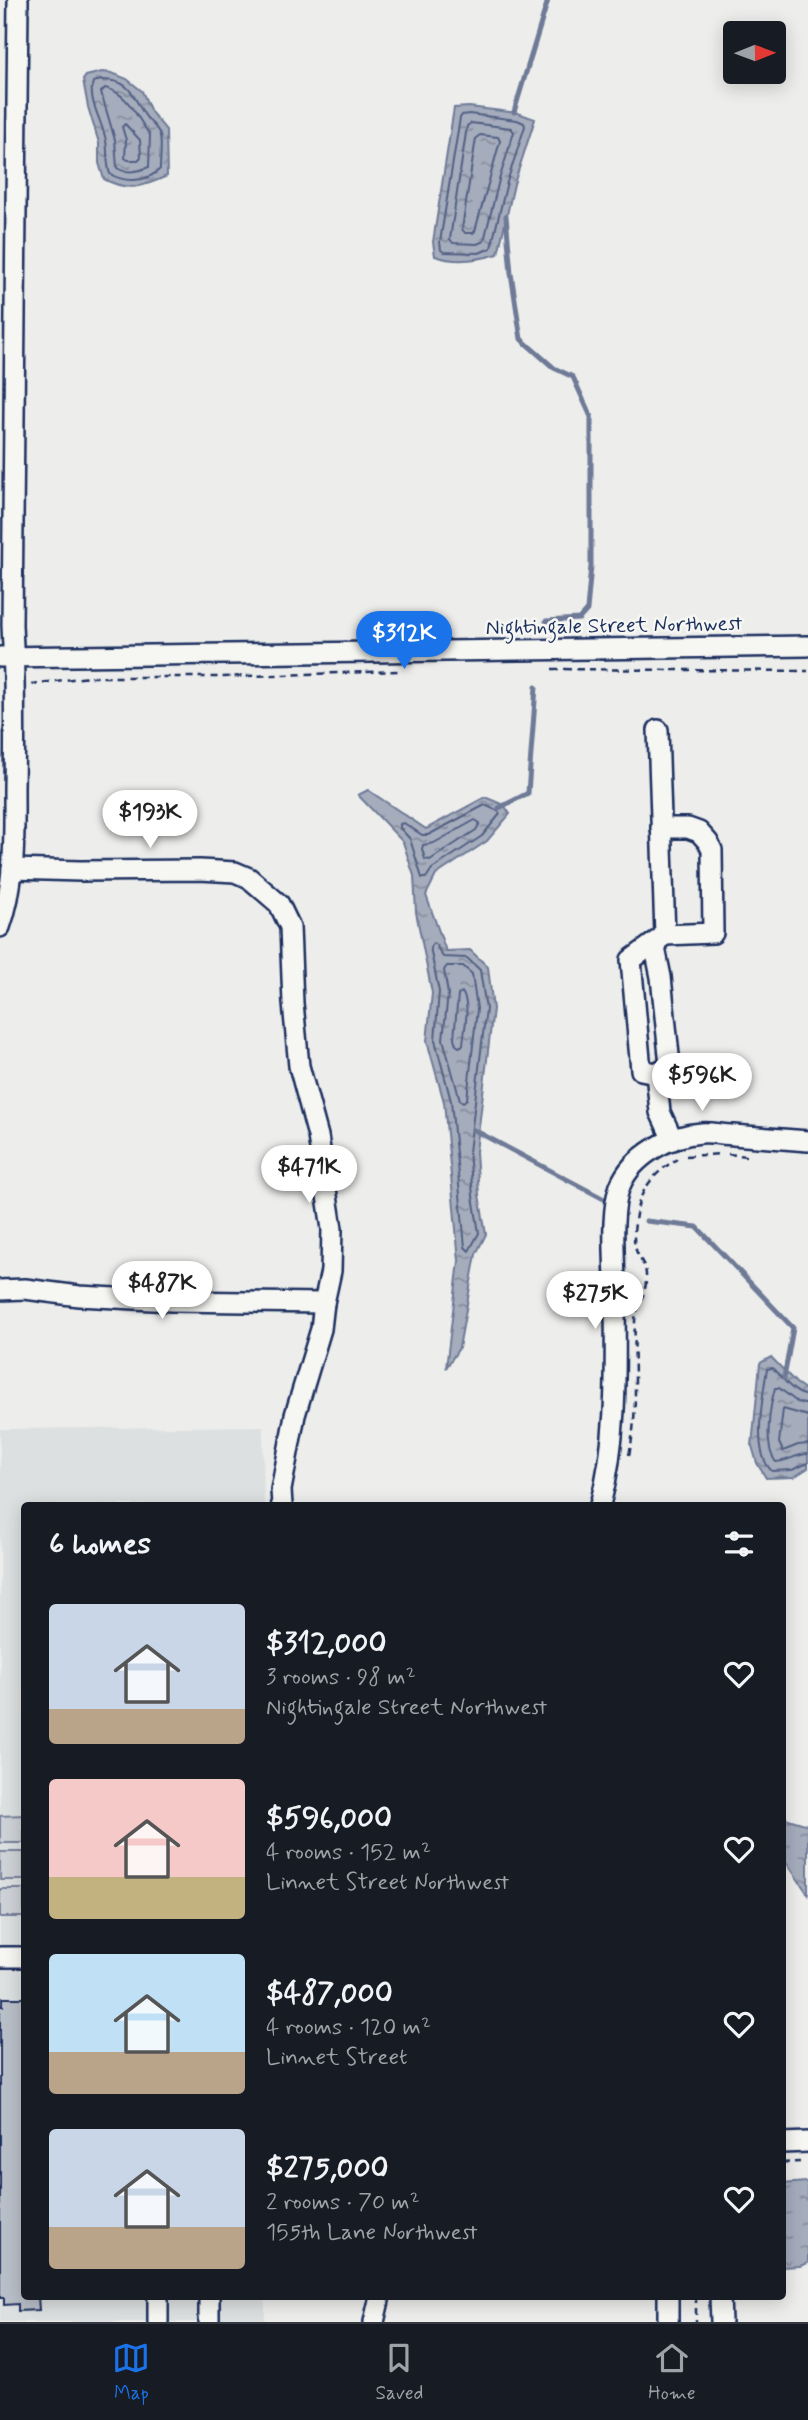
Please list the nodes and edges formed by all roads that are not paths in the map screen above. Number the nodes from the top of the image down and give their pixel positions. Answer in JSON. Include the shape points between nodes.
{"nodes":[{"id":1,"x":18,"y":0,"type":"edge"},
{"id":2,"x":808,"y":646,"type":"edge"},
{"id":3,"x":7,"y":657,"type":"edge"},
{"id":4,"x":658,"y":730,"type":"dead end"},
{"id":5,"x":661,"y":828,"type":"junction"},
{"id":6,"x":12,"y":869,"type":"junction"},
{"id":7,"x":0,"y":927,"type":"edge"},
{"id":8,"x":660,"y":939,"type":"junction"},
{"id":9,"x":656,"y":1073,"type":"junction"},
{"id":10,"x":673,"y":1140,"type":"junction"},
{"id":11,"x":808,"y":1141,"type":"edge"},
{"id":12,"x":0,"y":1290,"type":"edge"},
{"id":13,"x":324,"y":1303,"type":"junction"},
{"id":14,"x":282,"y":1502,"type":"edge"},
{"id":15,"x":601,"y":1502,"type":"edge"},
{"id":16,"x":0,"y":1957,"type":"edge"},
{"id":17,"x":21,"y":1957,"type":"edge"},
{"id":18,"x":808,"y":2142,"type":"edge"},
{"id":19,"x":786,"y":2143,"type":"edge"},
{"id":20,"x":158,"y":2300,"type":"edge"},
{"id":21,"x":209,"y":2300,"type":"edge"},
{"id":22,"x":379,"y":2300,"type":"edge"},
{"id":23,"x":668,"y":2300,"type":"edge"},
{"id":24,"x":720,"y":2300,"type":"edge"},
{"id":25,"x":158,"y":2322,"type":"edge"},
{"id":26,"x":209,"y":2322,"type":"edge"},
{"id":27,"x":374,"y":2322,"type":"edge"},
{"id":28,"x":668,"y":2322,"type":"edge"},
{"id":29,"x":721,"y":2322,"type":"edge"}],
"edges":[{"from":1,"to":3,"type":"street","via":[[12,611]]},
{"from":2,"to":3,"type":"street","name":"Nightingale Street Northwest"},
{"from":3,"to":6,"type":"street","via":[[16,695]]},
{"from":4,"to":5,"type":"street"},
{"from":5,"to":8,"type":"street"},
{"from":5,"to":8,"type":"street","via":[[699,832],[712,850],[713,933]]},
{"from":6,"to":7,"type":"street"},
{"from":6,"to":13,"type":"street","via":[[235,872],[279,904],[290,928],[299,1066],[318,1136],[332,1229],[331,1271]]},
{"from":8,"to":9,"type":"street","via":[[670,1065]]},
{"from":8,"to":9,"type":"street","via":[[631,960],[641,1070]]},
{"from":9,"to":10,"type":"street","via":[[660,1112]]},
{"from":10,"to":11,"type":"street","via":[[701,1133]]},
{"from":10,"to":15,"type":"street","via":[[637,1162],[620,1186],[614,1221],[614,1428]]},
{"from":12,"to":13,"type":"street","via":[[171,1301]]},
{"from":13,"to":14,"type":"street","via":[[321,1329],[295,1415]]},
{"from":16,"to":17,"type":"street"},
{"from":18,"to":19,"type":"street"},
{"from":20,"to":25,"type":"street"},
{"from":21,"to":26,"type":"street"},
{"from":22,"to":27,"type":"street"},
{"from":23,"to":28,"type":"street"},
{"from":24,"to":29,"type":"street"}]}
